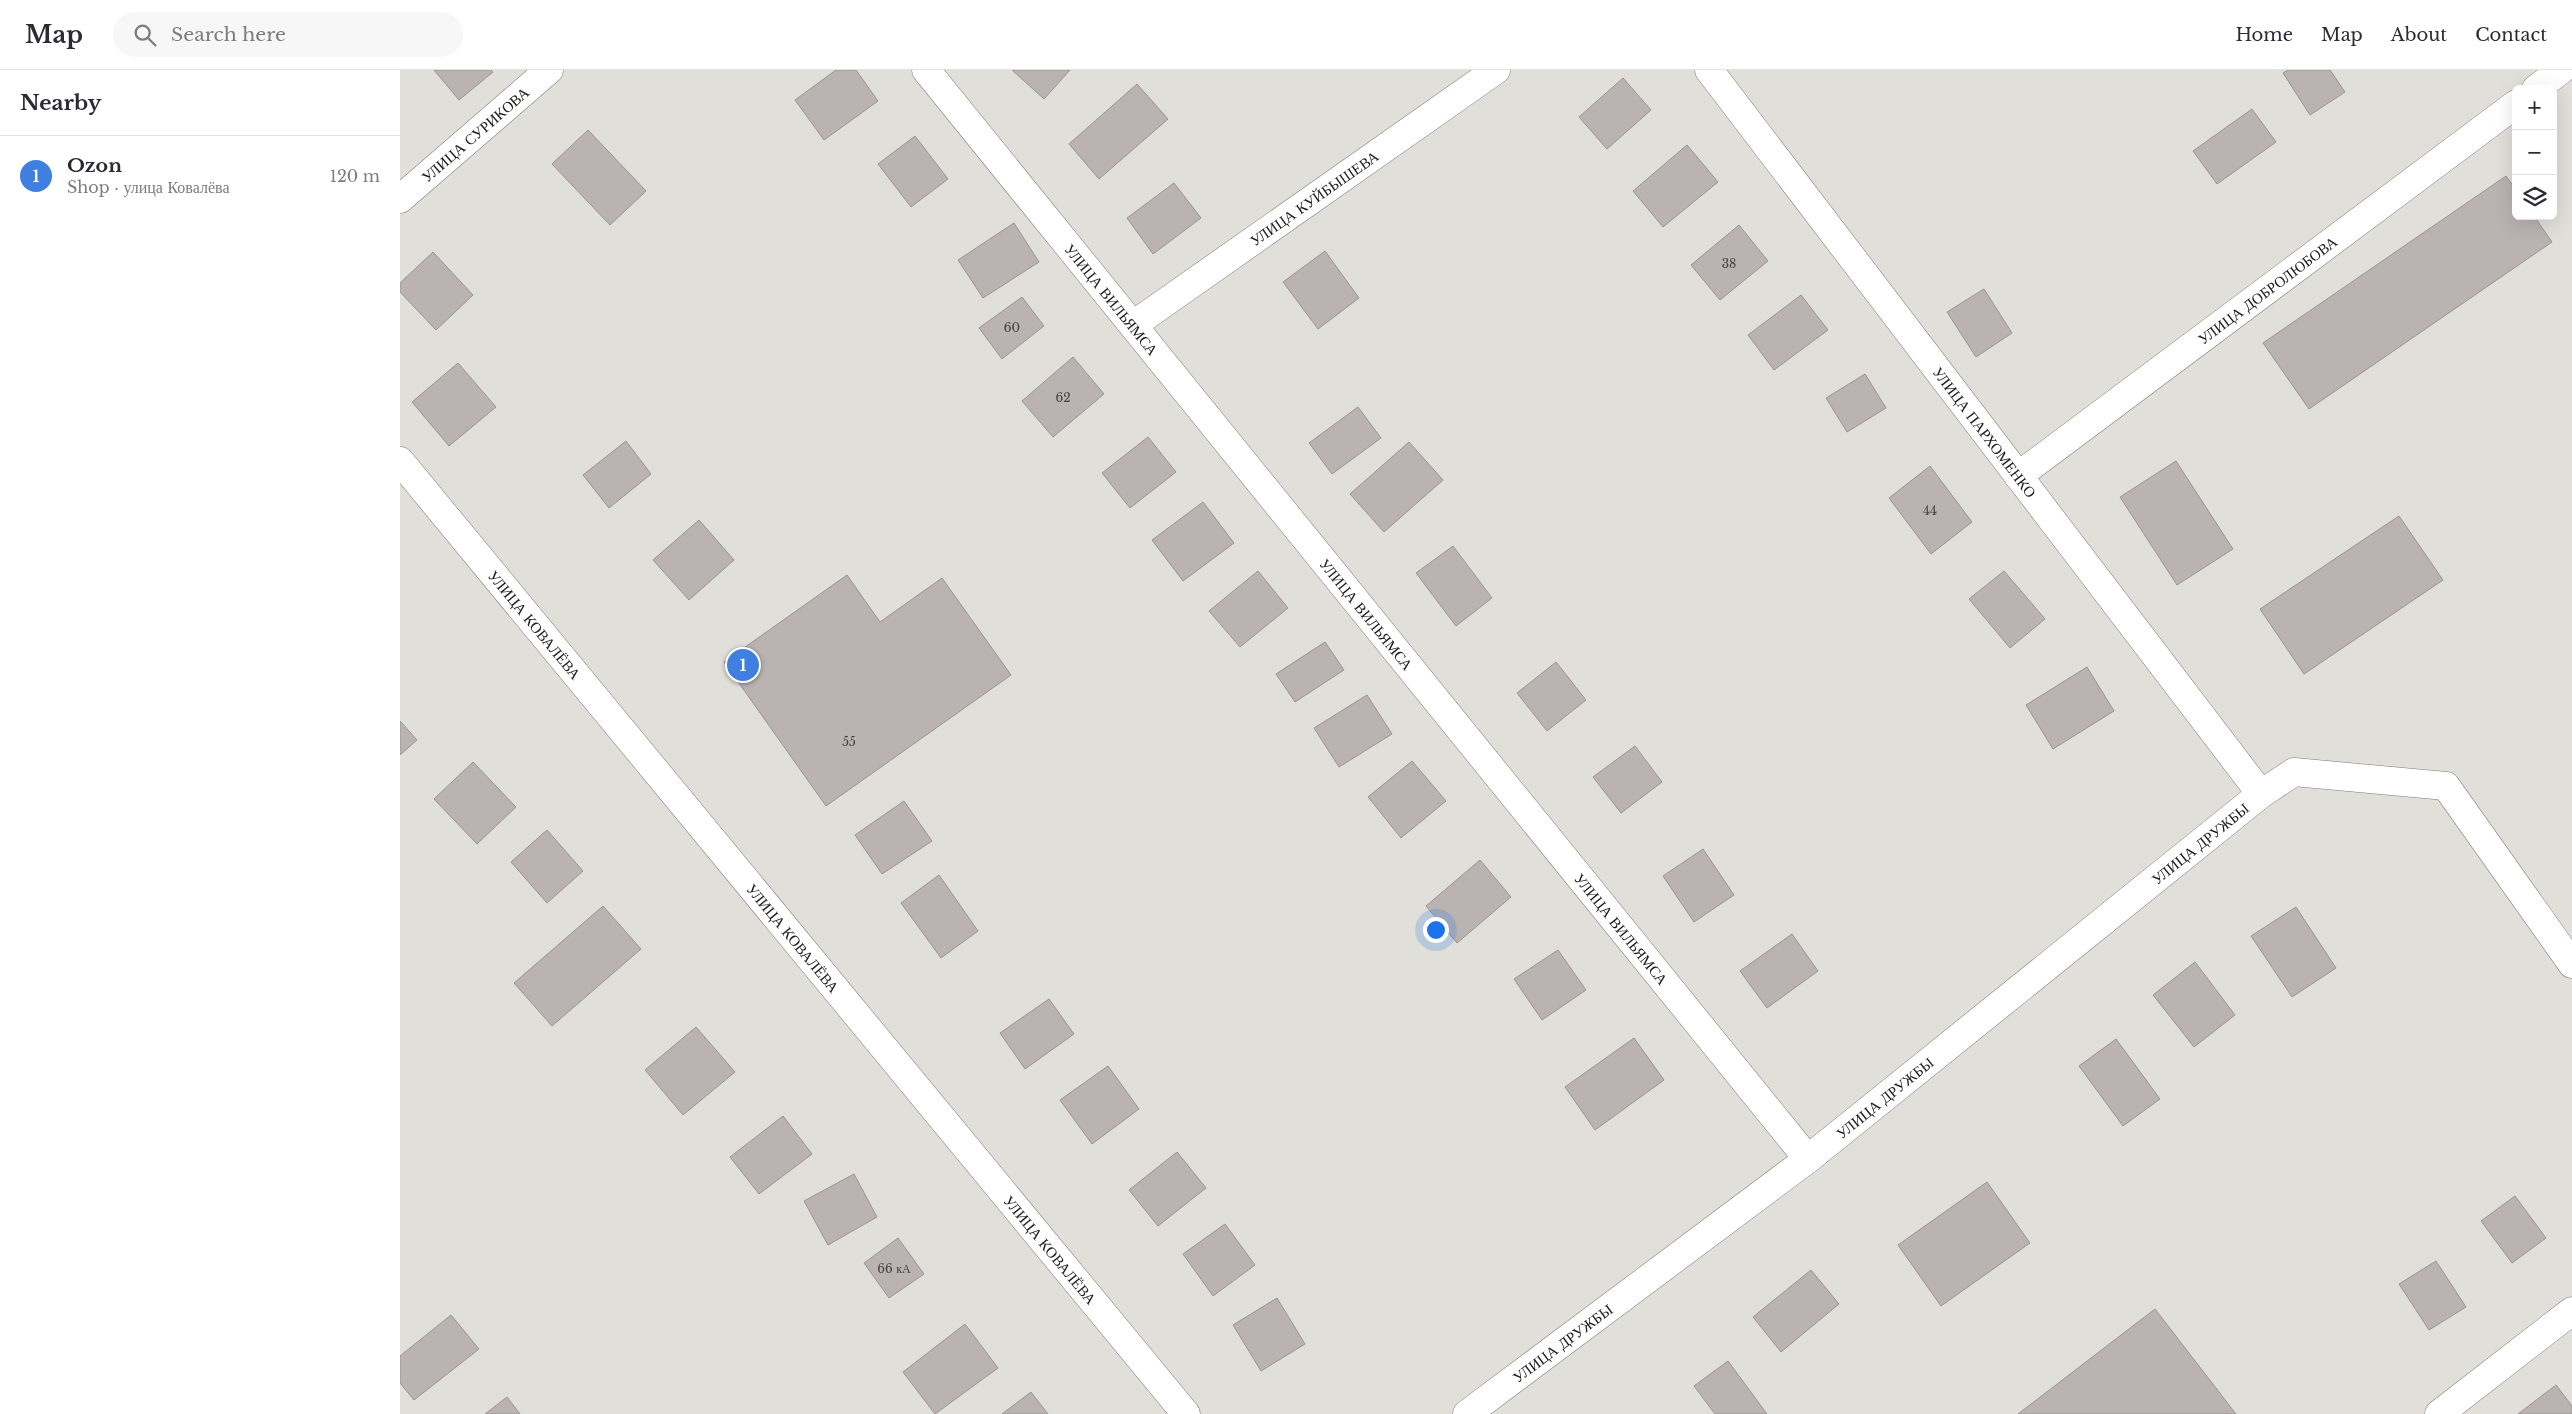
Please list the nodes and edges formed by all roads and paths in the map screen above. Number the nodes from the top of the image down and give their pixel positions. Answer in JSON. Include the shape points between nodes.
{"nodes":[{"id":1,"x":549,"y":70,"type":"edge"},
{"id":2,"x":926,"y":70,"type":"edge"},
{"id":3,"x":1496,"y":70,"type":"edge"},
{"id":4,"x":1709,"y":70,"type":"edge"},
{"id":5,"x":2561,"y":70,"type":"edge"},
{"id":6,"x":2541,"y":85,"type":"edge"},
{"id":7,"x":2512,"y":107,"type":"edge"},
{"id":8,"x":400,"y":199,"type":"edge"},
{"id":9,"x":1133,"y":325,"type":"junction"},
{"id":10,"x":400,"y":461,"type":"edge"},
{"id":11,"x":2018,"y":476,"type":"junction"},
{"id":12,"x":2261,"y":794,"type":"junction"},
{"id":13,"x":2572,"y":964,"type":"edge"},
{"id":14,"x":1808,"y":1159,"type":"junction"},
{"id":15,"x":2572,"y":1311,"type":"edge"},
{"id":16,"x":1186,"y":1414,"type":"edge"},
{"id":17,"x":1468,"y":1414,"type":"edge"},
{"id":18,"x":2439,"y":1414,"type":"edge"}],
"edges":[{"from":1,"to":8,"type":"street","name":"УЛИЦА СУРИКОВА"},
{"from":2,"to":9,"type":"street","name":"УЛИЦА ВИЛЬЯМСА"},
{"from":3,"to":9,"type":"street","name":"УЛИЦА КУЙБЫШЕВА"},
{"from":4,"to":11,"type":"street","name":"УЛИЦА ПАРХОМЕНКО"},
{"from":5,"to":6,"type":"street"},
{"from":7,"to":11,"type":"street","name":"УЛИЦА ДОБРОЛЮБОВА"},
{"from":9,"to":14,"type":"street","name":"УЛИЦА ВИЛЬЯМСА"},
{"from":10,"to":16,"type":"street","name":"УЛИЦА КОВАЛЁВА"},
{"from":11,"to":12,"type":"street","name":"УЛИЦА ПАРХОМЕНКО"},
{"from":12,"to":13,"type":"street","name":"УЛИЦА ДРУЖБЫ","via":[[2294,772],[2446,786]]},
{"from":12,"to":14,"type":"street","name":"УЛИЦА ДРУЖБЫ"},
{"from":14,"to":17,"type":"street","name":"УЛИЦА ДРУЖБЫ"},
{"from":15,"to":18,"type":"street"}]}
